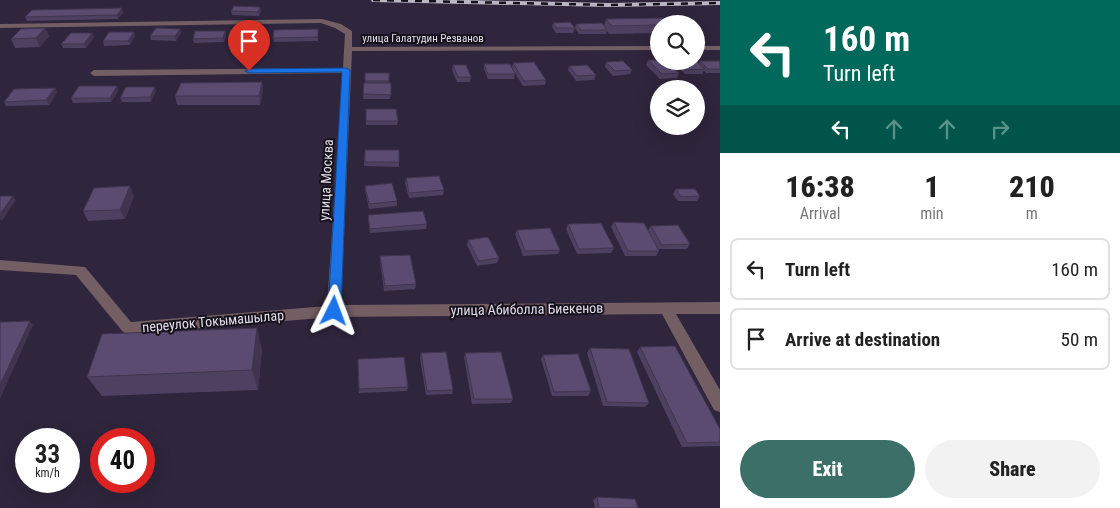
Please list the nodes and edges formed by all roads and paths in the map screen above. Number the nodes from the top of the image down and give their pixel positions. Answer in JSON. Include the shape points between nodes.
{"nodes":[{"id":1,"x":0,"y":26,"type":"edge"},
{"id":2,"x":650,"y":48,"type":"edge"},
{"id":3,"x":705,"y":48,"type":"edge"},
{"id":4,"x":720,"y":48,"type":"edge"},
{"id":5,"x":347,"y":49,"type":"junction"},
{"id":6,"x":346,"y":70,"type":"junction"},
{"id":7,"x":94,"y":73,"type":"dead end"},
{"id":8,"x":0,"y":265,"type":"edge"},
{"id":9,"x":666,"y":308,"type":"junction"},
{"id":10,"x":720,"y":308,"type":"edge"},
{"id":11,"x":334,"y":311,"type":"junction"},
{"id":12,"x":720,"y":405,"type":"edge"}],
"edges":[{"from":1,"to":5,"type":"street","name":"улица Галатудин Резванов","via":[[322,21],[349,33]]},
{"from":2,"to":5,"type":"street","name":"улица Галатудин Резванов"},
{"from":3,"to":4,"type":"street"},
{"from":5,"to":6,"type":"street","name":"улица Москва"},
{"from":6,"to":7,"type":"street"},
{"from":6,"to":11,"type":"street","name":"улица Москва"},
{"from":8,"to":11,"type":"street","name":"переулок Токымашылар","via":[[80,270],[128,328]]},
{"from":9,"to":10,"type":"street","name":"улица Абиболла Биекенов"},
{"from":9,"to":11,"type":"street","name":"улица Абиболла Биекенов"},
{"from":9,"to":12,"type":"street"}]}
